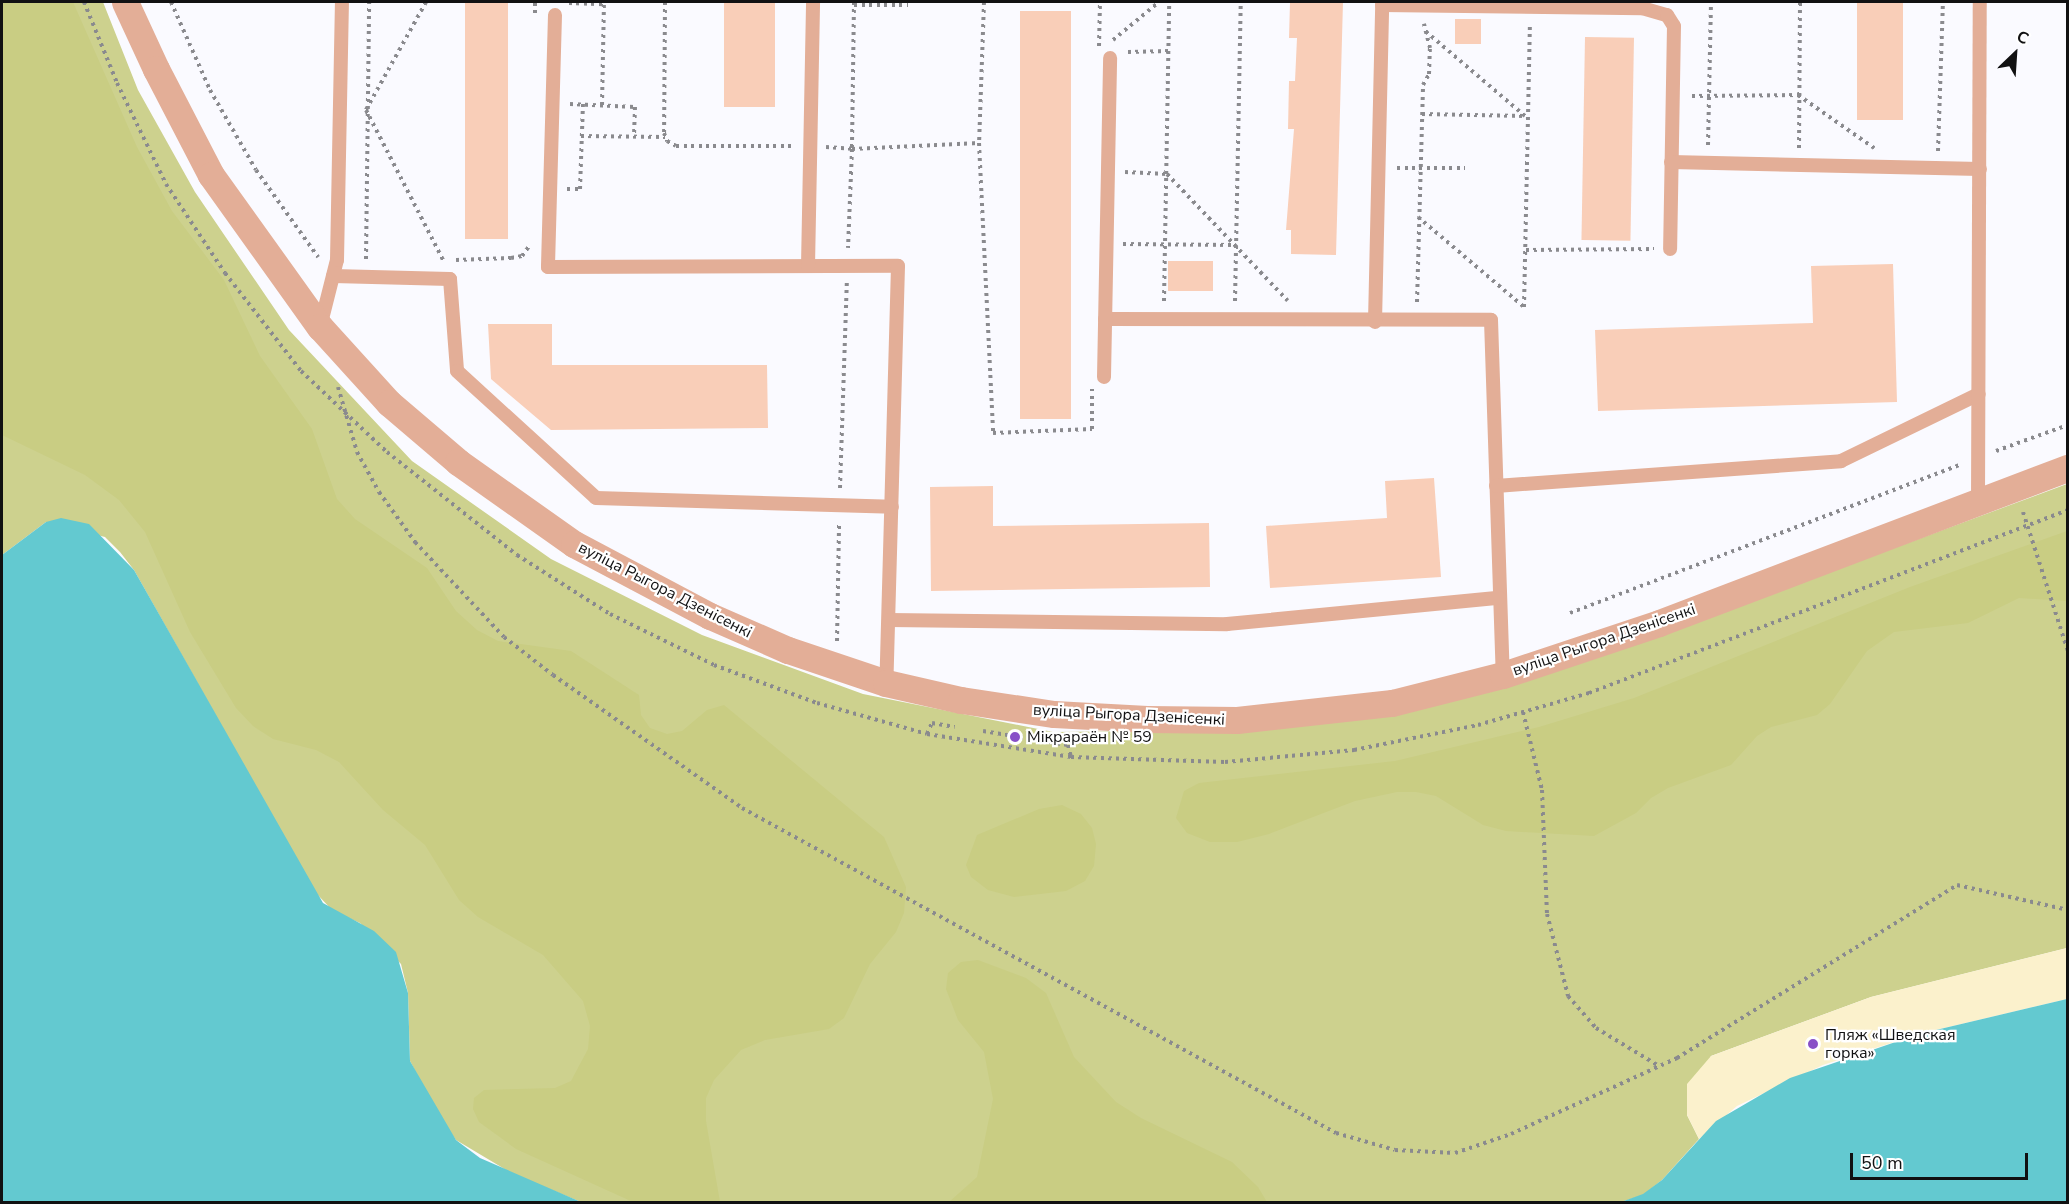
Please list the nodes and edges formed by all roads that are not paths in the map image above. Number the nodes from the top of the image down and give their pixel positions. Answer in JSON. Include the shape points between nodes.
{"nodes":[{"id":1,"x":125,"y":2,"type":"edge"},
{"id":2,"x":342,"y":2,"type":"edge"},
{"id":3,"x":813,"y":2,"type":"edge"},
{"id":4,"x":1980,"y":2,"type":"edge"},
{"id":5,"x":1382,"y":3,"type":"edge"},
{"id":6,"x":555,"y":15,"type":"dead end"},
{"id":7,"x":1110,"y":54,"type":"road end"},
{"id":8,"x":1671,"y":162,"type":"junction"},
{"id":9,"x":1980,"y":169,"type":"junction"},
{"id":10,"x":1670,"y":249,"type":"road end"},
{"id":11,"x":808,"y":266,"type":"junction"},
{"id":12,"x":333,"y":276,"type":"junction"},
{"id":13,"x":1105,"y":319,"type":"junction"},
{"id":14,"x":1375,"y":322,"type":"junction"},
{"id":15,"x":320,"y":327,"type":"junction"},
{"id":16,"x":1104,"y":377,"type":"dead end"},
{"id":17,"x":1979,"y":394,"type":"junction"},
{"id":18,"x":2067,"y":468,"type":"edge"},
{"id":19,"x":1496,"y":486,"type":"junction"},
{"id":20,"x":1978,"y":501,"type":"junction"},
{"id":21,"x":892,"y":507,"type":"junction"},
{"id":22,"x":1499,"y":598,"type":"junction"},
{"id":23,"x":889,"y":620,"type":"junction"},
{"id":24,"x":1503,"y":675,"type":"junction"},
{"id":25,"x":886,"y":683,"type":"junction"}],
"edges":[{"from":1,"to":15,"type":"street","name":"вуліца Рыгора Дзенісенкі","via":[[211,175]]},
{"from":2,"to":12,"type":"lane","via":[[338,260]]},
{"from":3,"to":11,"type":"lane"},
{"from":4,"to":9,"type":"lane"},
{"from":5,"to":8,"type":"lane","via":[[1642,8],[1667,15],[1674,26]]},
{"from":5,"to":14,"type":"lane"},
{"from":6,"to":11,"type":"lane","via":[[548,267]]},
{"from":7,"to":13,"type":"lane"},
{"from":8,"to":9,"type":"lane"},
{"from":8,"to":10,"type":"lane"},
{"from":9,"to":17,"type":"lane"},
{"from":11,"to":21,"type":"lane","via":[[898,266]]},
{"from":12,"to":15,"type":"lane"},
{"from":12,"to":21,"type":"lane","via":[[450,279],[458,371],[596,498]]},
{"from":13,"to":14,"type":"lane"},
{"from":13,"to":16,"type":"lane"},
{"from":14,"to":19,"type":"lane","via":[[1491,320]]},
{"from":15,"to":25,"type":"street","name":"вуліца Рыгора Дзенісенкі","via":[[389,403],[458,462],[574,544],[710,616]]},
{"from":17,"to":19,"type":"lane","via":[[1841,461]]},
{"from":17,"to":20,"type":"lane"},
{"from":18,"to":20,"type":"street","name":"вуліца Рыгора Дзенісенкі"},
{"from":19,"to":22,"type":"lane"},
{"from":20,"to":24,"type":"street","name":"вуліца Рыгора Дзенісенкі","via":[[1659,623]]},
{"from":21,"to":23,"type":"lane"},
{"from":22,"to":23,"type":"lane","via":[[1227,624]]},
{"from":22,"to":24,"type":"lane"},
{"from":23,"to":25,"type":"lane"},
{"from":24,"to":25,"type":"street","name":"вуліца Рыгора Дзенісенкі","via":[[1392,703],[1237,720],[1054,714]]}]}
